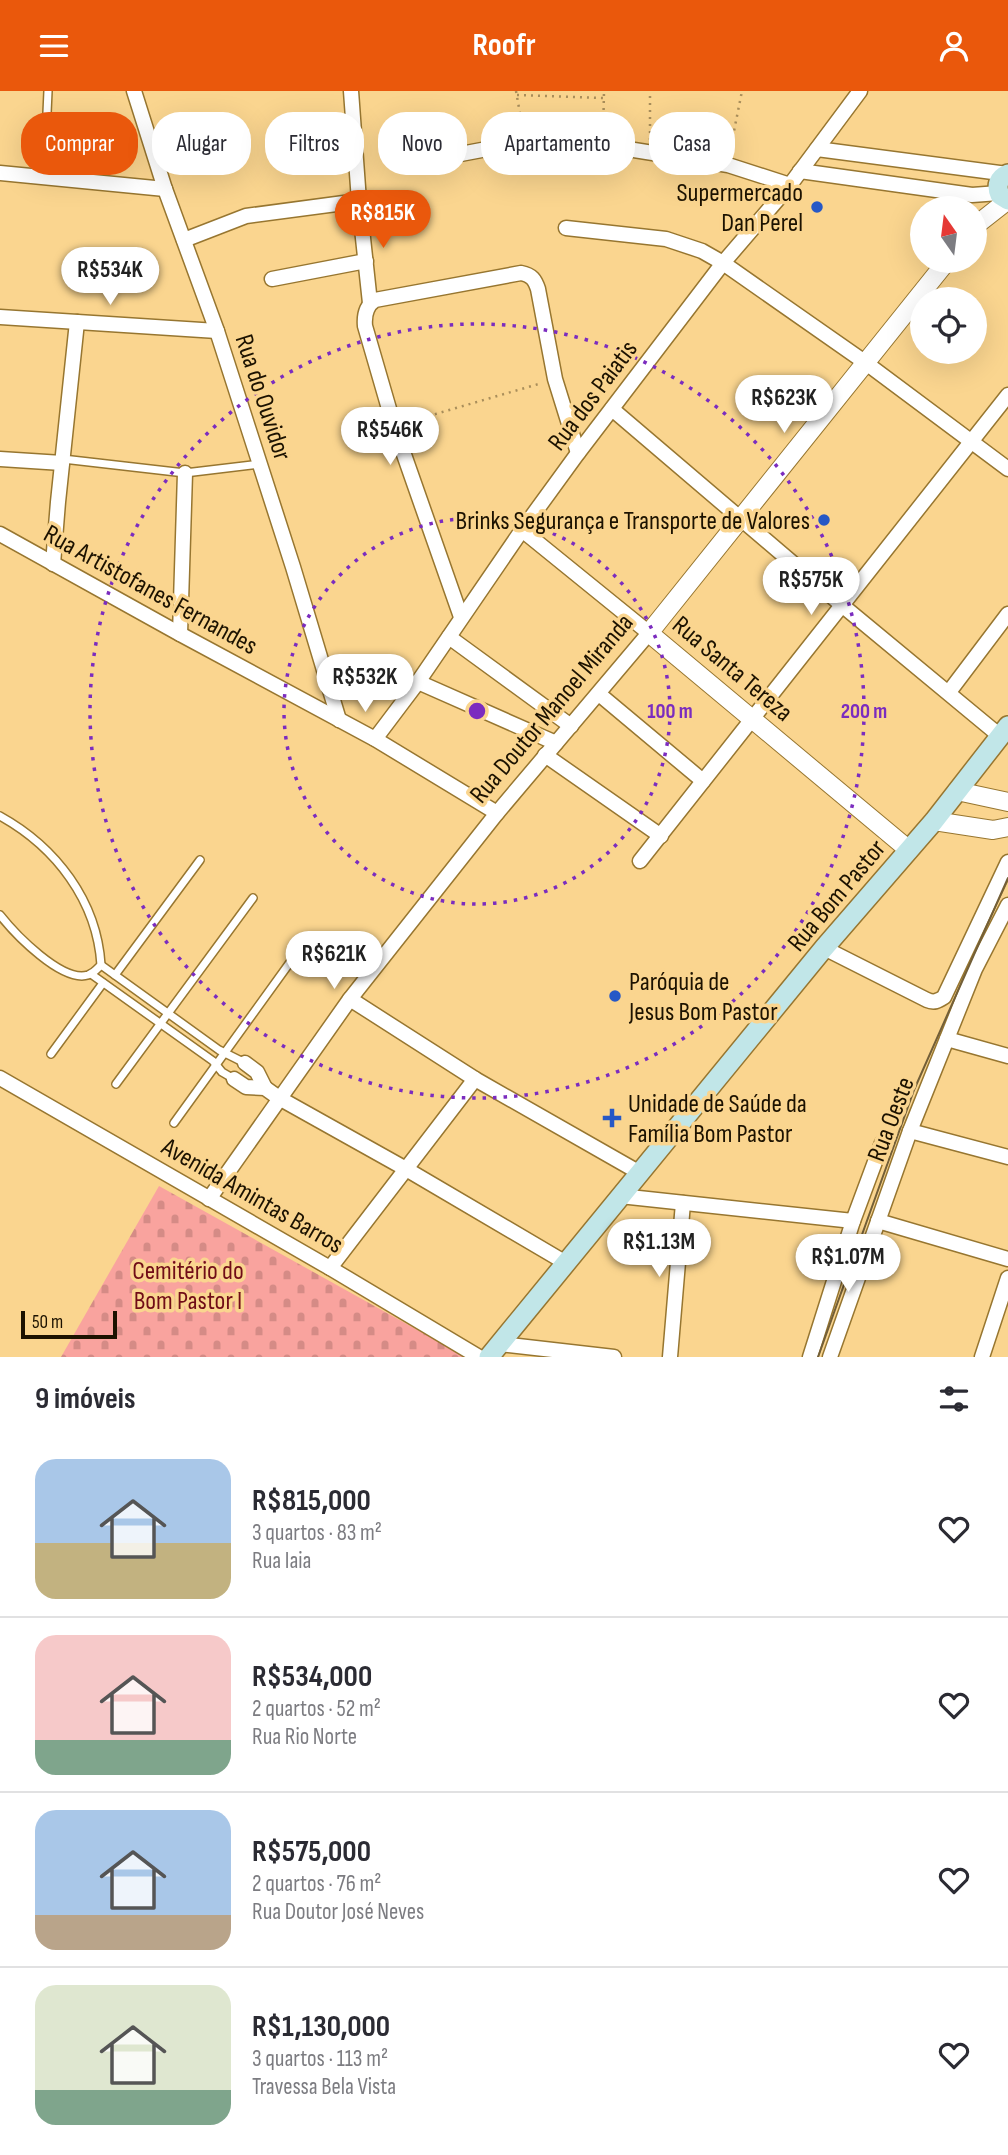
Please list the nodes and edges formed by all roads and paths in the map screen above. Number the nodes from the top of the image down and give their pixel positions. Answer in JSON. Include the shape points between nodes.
{"nodes":[{"id":1,"x":48,"y":91,"type":"edge"},
{"id":2,"x":134,"y":91,"type":"edge"},
{"id":3,"x":351,"y":91,"type":"edge"},
{"id":4,"x":604,"y":91,"type":"edge"},
{"id":5,"x":650,"y":91,"type":"edge"},
{"id":6,"x":742,"y":91,"type":"edge"},
{"id":7,"x":860,"y":91,"type":"edge"},
{"id":8,"x":516,"y":93,"type":"edge"},
{"id":9,"x":604,"y":98,"type":"junction"},
{"id":10,"x":47,"y":112,"type":"edge"},
{"id":11,"x":520,"y":112,"type":"edge"},
{"id":12,"x":604,"y":112,"type":"edge"},
{"id":13,"x":650,"y":112,"type":"edge"},
{"id":14,"x":735,"y":128,"type":"edge"},
{"id":15,"x":817,"y":149,"type":"junction"},
{"id":16,"x":635,"y":151,"type":"edge"},
{"id":17,"x":649,"y":152,"type":"edge"},
{"id":18,"x":735,"y":167,"type":"edge"},
{"id":19,"x":800,"y":171,"type":"junction"},
{"id":20,"x":0,"y":173,"type":"edge"},
{"id":21,"x":1008,"y":174,"type":"edge"},
{"id":22,"x":790,"y":185,"type":"junction"},
{"id":23,"x":165,"y":189,"type":"junction"},
{"id":24,"x":1004,"y":197,"type":"edge"},
{"id":25,"x":359,"y":201,"type":"junction"},
{"id":26,"x":566,"y":228,"type":"dead end"},
{"id":27,"x":184,"y":240,"type":"junction"},
{"id":28,"x":366,"y":261,"type":"junction"},
{"id":29,"x":723,"y":263,"type":"junction"},
{"id":30,"x":937,"y":273,"type":"edge"},
{"id":31,"x":272,"y":279,"type":"dead end"},
{"id":32,"x":368,"y":307,"type":"junction"},
{"id":33,"x":0,"y":317,"type":"edge"},
{"id":34,"x":76,"y":322,"type":"junction"},
{"id":35,"x":217,"y":331,"type":"junction"},
{"id":36,"x":866,"y":363,"type":"junction"},
{"id":37,"x":555,"y":380,"type":"junction"},
{"id":38,"x":1008,"y":395,"type":"edge"},
{"id":39,"x":612,"y":409,"type":"junction"},
{"id":40,"x":394,"y":426,"type":"junction"},
{"id":41,"x":972,"y":443,"type":"junction"},
{"id":42,"x":578,"y":453,"type":"junction"},
{"id":43,"x":0,"y":459,"type":"edge"},
{"id":44,"x":62,"y":461,"type":"junction"},
{"id":45,"x":260,"y":464,"type":"junction"},
{"id":46,"x":1008,"y":470,"type":"edge"},
{"id":47,"x":185,"y":473,"type":"junction"},
{"id":48,"x":741,"y":519,"type":"junction"},
{"id":49,"x":522,"y":530,"type":"junction"},
{"id":50,"x":0,"y":534,"type":"edge"},
{"id":51,"x":53,"y":564,"type":"junction"},
{"id":52,"x":842,"y":606,"type":"junction"},
{"id":53,"x":1008,"y":614,"type":"edge"},
{"id":54,"x":461,"y":617,"type":"junction"},
{"id":55,"x":649,"y":633,"type":"junction"},
{"id":56,"x":180,"y":634,"type":"junction"},
{"id":57,"x":449,"y":636,"type":"junction"},
{"id":58,"x":418,"y":683,"type":"junction"},
{"id":59,"x":949,"y":692,"type":"junction"},
{"id":60,"x":599,"y":694,"type":"junction"},
{"id":61,"x":752,"y":718,"type":"junction"},
{"id":62,"x":339,"y":720,"type":"junction"},
{"id":63,"x":571,"y":726,"type":"junction"},
{"id":64,"x":1004,"y":731,"type":"edge"},
{"id":65,"x":375,"y":739,"type":"junction"},
{"id":66,"x":556,"y":743,"type":"junction"},
{"id":67,"x":545,"y":755,"type":"junction"},
{"id":68,"x":703,"y":781,"type":"junction"},
{"id":69,"x":957,"y":791,"type":"junction"},
{"id":70,"x":1008,"y":802,"type":"edge"},
{"id":71,"x":497,"y":813,"type":"junction"},
{"id":72,"x":0,"y":816,"type":"edge"},
{"id":73,"x":933,"y":821,"type":"junction"},
{"id":74,"x":1008,"y":827,"type":"edge"},
{"id":75,"x":661,"y":836,"type":"junction"},
{"id":76,"x":909,"y":850,"type":"junction"},
{"id":77,"x":200,"y":860,"type":"dead end"},
{"id":78,"x":640,"y":861,"type":"dead end"},
{"id":79,"x":1008,"y":862,"type":"edge"},
{"id":80,"x":253,"y":898,"type":"dead end"},
{"id":81,"x":1006,"y":914,"type":"edge"},
{"id":82,"x":0,"y":915,"type":"edge"},
{"id":83,"x":304,"y":943,"type":"dead end"},
{"id":84,"x":824,"y":948,"type":"junction"},
{"id":85,"x":101,"y":965,"type":"junction"},
{"id":86,"x":91,"y":974,"type":"junction"},
{"id":87,"x":115,"y":975,"type":"junction"},
{"id":88,"x":103,"y":983,"type":"junction"},
{"id":89,"x":350,"y":999,"type":"junction"},
{"id":90,"x":169,"y":1014,"type":"junction"},
{"id":91,"x":161,"y":1024,"type":"junction"},
{"id":92,"x":947,"y":1039,"type":"junction"},
{"id":93,"x":51,"y":1053,"type":"dead end"},
{"id":94,"x":224,"y":1053,"type":"junction"},
{"id":95,"x":1008,"y":1056,"type":"edge"},
{"id":96,"x":245,"y":1063,"type":"joint"},
{"id":97,"x":216,"y":1065,"type":"junction"},
{"id":98,"x":0,"y":1079,"type":"edge"},
{"id":99,"x":234,"y":1079,"type":"joint"},
{"id":100,"x":475,"y":1079,"type":"junction"},
{"id":101,"x":116,"y":1084,"type":"dead end"},
{"id":102,"x":265,"y":1088,"type":"junction"},
{"id":103,"x":279,"y":1098,"type":"junction"},
{"id":104,"x":174,"y":1123,"type":"dead end"},
{"id":105,"x":910,"y":1131,"type":"junction"},
{"id":106,"x":883,"y":1143,"type":"dead end"},
{"id":107,"x":1008,"y":1157,"type":"edge"},
{"id":108,"x":406,"y":1168,"type":"junction"},
{"id":109,"x":639,"y":1173,"type":"junction"},
{"id":110,"x":620,"y":1196,"type":"junction"},
{"id":111,"x":209,"y":1199,"type":"junction"},
{"id":112,"x":683,"y":1203,"type":"junction"},
{"id":113,"x":853,"y":1221,"type":"junction"},
{"id":114,"x":878,"y":1221,"type":"junction"},
{"id":115,"x":1008,"y":1259,"type":"edge"},
{"id":116,"x":566,"y":1263,"type":"junction"},
{"id":117,"x":330,"y":1268,"type":"junction"},
{"id":118,"x":1008,"y":1278,"type":"edge"},
{"id":119,"x":494,"y":1350,"type":"edge"},
{"id":120,"x":479,"y":1357,"type":"edge"},
{"id":121,"x":614,"y":1357,"type":"edge"},
{"id":122,"x":670,"y":1357,"type":"edge"},
{"id":123,"x":810,"y":1357,"type":"edge"},
{"id":124,"x":830,"y":1357,"type":"edge"},
{"id":125,"x":982,"y":1357,"type":"edge"}],
"edges":[{"from":1,"to":10,"type":"lane"},
{"from":2,"to":23,"type":"street","name":"Rua do Ouvidor"},
{"from":3,"to":25,"type":"street"},
{"from":4,"to":9,"type":"path"},
{"from":5,"to":13,"type":"path"},
{"from":6,"to":14,"type":"path"},
{"from":7,"to":15,"type":"street","name":"Rua dos Paiatis"},
{"from":8,"to":9,"type":"path"},
{"from":8,"to":11,"type":"path"},
{"from":9,"to":12,"type":"path"},
{"from":15,"to":19,"type":"street","name":"Rua dos Paiatis"},
{"from":15,"to":21,"type":"street"},
{"from":16,"to":17,"type":"street"},
{"from":18,"to":22,"type":"street"},
{"from":19,"to":22,"type":"street","name":"Rua dos Paiatis"},
{"from":19,"to":24,"type":"street"},
{"from":20,"to":23,"type":"street"},
{"from":21,"to":24,"type":"main road","via":[[999,181]]},
{"from":22,"to":29,"type":"street","name":"Rua dos Paiatis"},
{"from":23,"to":27,"type":"street","name":"Rua do Ouvidor"},
{"from":25,"to":27,"type":"street","via":[[246,216]]},
{"from":25,"to":28,"type":"street"},
{"from":26,"to":29,"type":"street","via":[[666,239]]},
{"from":27,"to":35,"type":"street","name":"Rua do Ouvidor"},
{"from":28,"to":31,"type":"street"},
{"from":28,"to":32,"type":"street"},
{"from":29,"to":36,"type":"street"},
{"from":29,"to":39,"type":"street","name":"Rua dos Paiatis"},
{"from":30,"to":36,"type":"street","name":"Rua Doutor Manoel Miranda"},
{"from":32,"to":37,"type":"street","via":[[375,300],[521,273],[536,281]]},
{"from":32,"to":40,"type":"street","via":[[365,326]]},
{"from":33,"to":34,"type":"street"},
{"from":34,"to":35,"type":"street"},
{"from":34,"to":44,"type":"street"},
{"from":35,"to":45,"type":"street","name":"Rua do Ouvidor"},
{"from":36,"to":41,"type":"street"},
{"from":36,"to":48,"type":"street","name":"Rua Doutor Manoel Miranda"},
{"from":37,"to":40,"type":"path"},
{"from":37,"to":42,"type":"street"},
{"from":38,"to":41,"type":"street"},
{"from":39,"to":42,"type":"street","name":"Rua dos Paiatis"},
{"from":39,"to":48,"type":"street"},
{"from":40,"to":54,"type":"street"},
{"from":41,"to":46,"type":"street"},
{"from":41,"to":52,"type":"street"},
{"from":42,"to":49,"type":"street","name":"Rua dos Paiatis"},
{"from":43,"to":44,"type":"street"},
{"from":44,"to":47,"type":"lane"},
{"from":44,"to":51,"type":"street"},
{"from":45,"to":47,"type":"lane"},
{"from":45,"to":62,"type":"street","name":"Rua do Ouvidor"},
{"from":47,"to":56,"type":"street"},
{"from":48,"to":52,"type":"street"},
{"from":48,"to":55,"type":"street","name":"Rua Doutor Manoel Miranda"},
{"from":49,"to":54,"type":"street","name":"Rua dos Paiatis"},
{"from":49,"to":55,"type":"street","name":"Rua Santa Tereza"},
{"from":50,"to":51,"type":"street","name":"Rua Artistofanes Fernandes"},
{"from":51,"to":56,"type":"street","name":"Rua Artistofanes Fernandes"},
{"from":52,"to":59,"type":"street"},
{"from":52,"to":61,"type":"street"},
{"from":53,"to":59,"type":"street"},
{"from":54,"to":57,"type":"street","name":"Rua dos Paiatis"},
{"from":55,"to":60,"type":"street","name":"Rua Doutor Manoel Miranda"},
{"from":55,"to":61,"type":"street","name":"Rua Santa Tereza"},
{"from":56,"to":62,"type":"street","name":"Rua Artistofanes Fernandes"},
{"from":57,"to":58,"type":"street","name":"Rua dos Paiatis"},
{"from":57,"to":63,"type":"street"},
{"from":58,"to":65,"type":"street","name":"Rua dos Paiatis"},
{"from":58,"to":66,"type":"street"},
{"from":59,"to":64,"type":"street"},
{"from":60,"to":63,"type":"street","name":"Rua Doutor Manoel Miranda"},
{"from":60,"to":68,"type":"street"},
{"from":61,"to":68,"type":"street"},
{"from":61,"to":76,"type":"street","name":"Rua Santa Tereza"},
{"from":62,"to":65,"type":"street","name":"Rua Artistofanes Fernandes"},
{"from":63,"to":66,"type":"street","name":"Rua Doutor Manoel Miranda"},
{"from":64,"to":69,"type":"main road","name":"Rua Bom Pastor"},
{"from":65,"to":71,"type":"street","name":"Rua Artistofanes Fernandes"},
{"from":66,"to":67,"type":"street","name":"Rua Doutor Manoel Miranda"},
{"from":67,"to":71,"type":"street","name":"Rua Doutor Manoel Miranda"},
{"from":67,"to":75,"type":"street"},
{"from":68,"to":75,"type":"street"},
{"from":69,"to":70,"type":"street"},
{"from":69,"to":73,"type":"main road","name":"Rua Bom Pastor"},
{"from":71,"to":89,"type":"street","name":"Rua Doutor Manoel Miranda"},
{"from":72,"to":85,"type":"lane","via":[[36,841],[70,878],[97,933]]},
{"from":73,"to":74,"type":"street"},
{"from":73,"to":76,"type":"main road","name":"Rua Bom Pastor"},
{"from":75,"to":78,"type":"street"},
{"from":76,"to":84,"type":"main road","name":"Rua Bom Pastor"},
{"from":77,"to":87,"type":"lane"},
{"from":79,"to":84,"type":"street","via":[[939,1001],[927,1000]]},
{"from":80,"to":90,"type":"lane"},
{"from":81,"to":92,"type":"street","name":"Rua Oeste","via":[[975,969]]},
{"from":82,"to":86,"type":"lane","via":[[58,968],[77,976]]},
{"from":83,"to":94,"type":"lane"},
{"from":84,"to":109,"type":"main road","name":"Rua Bom Pastor"},
{"from":85,"to":86,"type":"lane"},
{"from":85,"to":87,"type":"lane"},
{"from":86,"to":88,"type":"lane"},
{"from":87,"to":90,"type":"lane"},
{"from":88,"to":91,"type":"lane"},
{"from":88,"to":93,"type":"lane"},
{"from":89,"to":100,"type":"street"},
{"from":89,"to":103,"type":"street","name":"Rua Doutor Manoel Miranda"},
{"from":90,"to":91,"type":"lane"},
{"from":90,"to":94,"type":"lane"},
{"from":91,"to":97,"type":"lane"},
{"from":91,"to":101,"type":"lane"},
{"from":92,"to":95,"type":"street"},
{"from":92,"to":105,"type":"street","name":"Rua Oeste"},
{"from":94,"to":96,"type":"lane"},
{"from":94,"to":97,"type":"lane"},
{"from":96,"to":102,"type":"street","via":[[257,1072]]},
{"from":97,"to":99,"type":"lane"},
{"from":97,"to":104,"type":"lane"},
{"from":98,"to":111,"type":"street","name":"Avenida Amintas Barros"},
{"from":99,"to":102,"type":"street","via":[[246,1087]]},
{"from":100,"to":108,"type":"street"},
{"from":100,"to":109,"type":"street"},
{"from":102,"to":103,"type":"street"},
{"from":103,"to":108,"type":"street"},
{"from":103,"to":111,"type":"street","name":"Rua Doutor Manoel Miranda"},
{"from":105,"to":107,"type":"street"},
{"from":105,"to":114,"type":"street","name":"Rua Oeste"},
{"from":106,"to":113,"type":"street"},
{"from":108,"to":116,"type":"street"},
{"from":108,"to":117,"type":"street"},
{"from":109,"to":110,"type":"main road","name":"Rua Bom Pastor"},
{"from":110,"to":112,"type":"street"},
{"from":110,"to":116,"type":"main road","name":"Rua Bom Pastor"},
{"from":111,"to":117,"type":"street","name":"Avenida Amintas Barros"},
{"from":112,"to":113,"type":"street"},
{"from":112,"to":122,"type":"street"},
{"from":113,"to":123,"type":"street"},
{"from":114,"to":115,"type":"street"},
{"from":114,"to":124,"type":"street","name":"Rua Oeste"},
{"from":116,"to":119,"type":"main road","name":"Rua Bom Pastor"},
{"from":117,"to":120,"type":"street","name":"Avenida Amintas Barros"},
{"from":118,"to":125,"type":"street"},
{"from":119,"to":121,"type":"street"}]}
